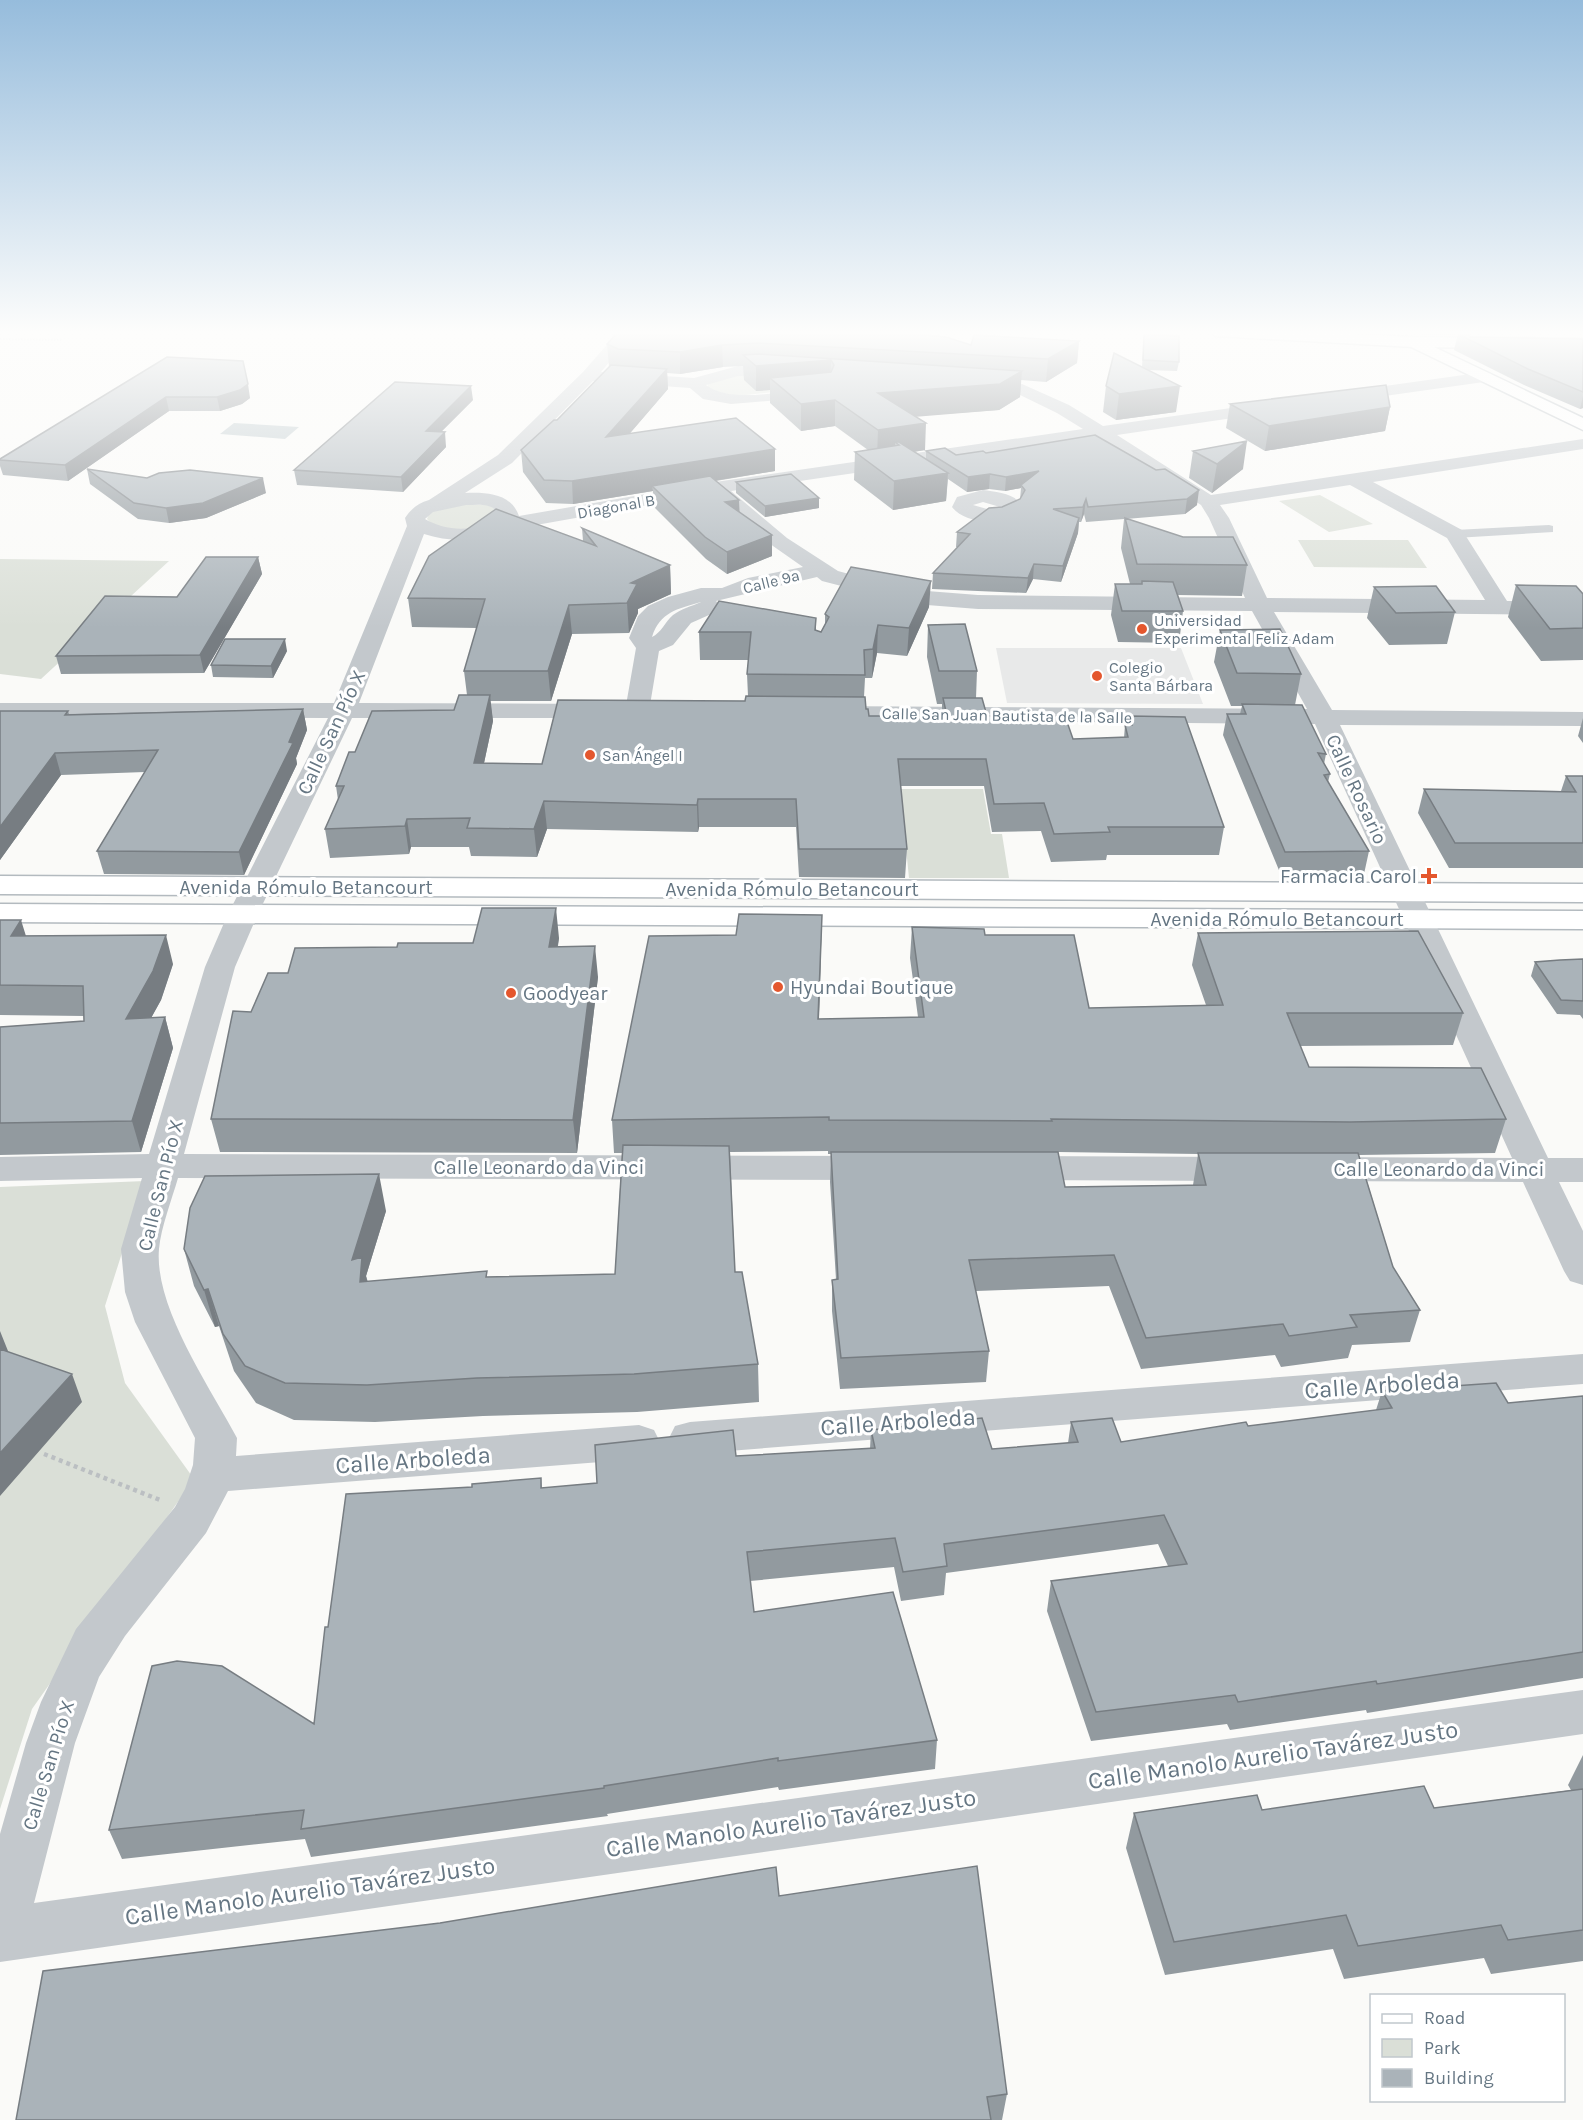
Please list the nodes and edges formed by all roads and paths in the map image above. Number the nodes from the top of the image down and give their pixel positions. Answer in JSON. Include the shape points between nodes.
{"nodes":[{"id":1,"x":534,"y":430,"type":"edge"},
{"id":2,"x":1097,"y":430,"type":"edge"},
{"id":3,"x":1114,"y":430,"type":"edge"},
{"id":4,"x":1100,"y":432,"type":"junction"},
{"id":5,"x":1583,"y":444,"type":"edge"},
{"id":6,"x":505,"y":459,"type":"junction"},
{"id":7,"x":900,"y":460,"type":"junction"},
{"id":8,"x":927,"y":478,"type":"edge"},
{"id":9,"x":1355,"y":480,"type":"junction"},
{"id":10,"x":715,"y":488,"type":"junction"},
{"id":11,"x":946,"y":489,"type":"edge"},
{"id":12,"x":964,"y":501,"type":"dead end"},
{"id":13,"x":1208,"y":501,"type":"junction"},
{"id":14,"x":437,"y":503,"type":"junction"},
{"id":15,"x":504,"y":506,"type":"junction"},
{"id":16,"x":613,"y":507,"type":"junction"},
{"id":17,"x":415,"y":518,"type":"junction"},
{"id":18,"x":489,"y":528,"type":"junction"},
{"id":19,"x":1549,"y":529,"type":"dead end"},
{"id":20,"x":1455,"y":534,"type":"junction"},
{"id":21,"x":442,"y":556,"type":"edge"},
{"id":22,"x":819,"y":570,"type":"junction"},
{"id":23,"x":1259,"y":605,"type":"junction"},
{"id":24,"x":1501,"y":608,"type":"junction"},
{"id":25,"x":1583,"y":608,"type":"edge"},
{"id":26,"x":0,"y":710,"type":"edge"},
{"id":27,"x":343,"y":712,"type":"junction"},
{"id":28,"x":802,"y":713,"type":"edge"},
{"id":29,"x":1324,"y":717,"type":"junction"},
{"id":30,"x":1583,"y":719,"type":"edge"},
{"id":31,"x":0,"y":885,"type":"edge"},
{"id":32,"x":1406,"y":892,"type":"junction"},
{"id":33,"x":1583,"y":893,"type":"edge"},
{"id":34,"x":249,"y":901,"type":"junction"},
{"id":35,"x":0,"y":913,"type":"edge"},
{"id":36,"x":1418,"y":919,"type":"junction"},
{"id":37,"x":1583,"y":920,"type":"edge"},
{"id":38,"x":162,"y":1166,"type":"junction"},
{"id":39,"x":903,"y":1168,"type":"edge"},
{"id":40,"x":986,"y":1168,"type":"edge"},
{"id":41,"x":0,"y":1169,"type":"edge"},
{"id":42,"x":1536,"y":1169,"type":"junction"},
{"id":43,"x":1583,"y":1170,"type":"edge"},
{"id":44,"x":1583,"y":1271,"type":"edge"},
{"id":45,"x":1583,"y":1369,"type":"edge"},
{"id":46,"x":44,"y":1454,"type":"dead end"},
{"id":47,"x":213,"y":1475,"type":"junction"},
{"id":48,"x":194,"y":1513,"type":"junction"},
{"id":49,"x":1583,"y":1712,"type":"edge"},
{"id":50,"x":0,"y":1934,"type":"edge"}],
"edges":[{"from":1,"to":6,"type":"street"},
{"from":2,"to":4,"type":"street","name":"Calle Rosario"},
{"from":3,"to":4,"type":"street","name":"Diagonal B"},
{"from":4,"to":7,"type":"street","name":"Diagonal B"},
{"from":4,"to":13,"type":"street","name":"Calle Rosario"},
{"from":5,"to":9,"type":"street"},
{"from":6,"to":14,"type":"street"},
{"from":6,"to":15,"type":"street"},
{"from":7,"to":8,"type":"street"},
{"from":7,"to":10,"type":"street","name":"Diagonal B"},
{"from":9,"to":13,"type":"street"},
{"from":9,"to":20,"type":"street"},
{"from":10,"to":16,"type":"street","name":"Diagonal B"},
{"from":10,"to":22,"type":"street"},
{"from":11,"to":12,"type":"street"},
{"from":13,"to":23,"type":"street","name":"Calle Rosario"},
{"from":14,"to":15,"type":"street","via":[[466,499],[494,501]]},
{"from":14,"to":17,"type":"street"},
{"from":15,"to":16,"type":"street"},
{"from":15,"to":18,"type":"street","via":[[509,516]]},
{"from":16,"to":18,"type":"street","name":"Diagonal B"},
{"from":17,"to":18,"type":"street","name":"Diagonal B","via":[[418,524],[436,532]]},
{"from":17,"to":27,"type":"street","name":"Calle San Pío X","via":[[417,526],[407,579]]},
{"from":18,"to":21,"type":"street"},
{"from":19,"to":20,"type":"lane"},
{"from":20,"to":24,"type":"street"},
{"from":22,"to":23,"type":"street","via":[[847,582],[927,598]]},
{"from":22,"to":27,"type":"street","name":"Calle 9a","via":[[724,594],[720,602],[683,618],[665,640],[648,647],[648,711]]},
{"from":23,"to":24,"type":"street"},
{"from":23,"to":29,"type":"street","name":"Calle Rosario"},
{"from":24,"to":25,"type":"street"},
{"from":26,"to":27,"type":"street"},
{"from":27,"to":34,"type":"street","name":"Calle San Pío X"},
{"from":28,"to":29,"type":"street","name":"Calle San Juan Bautista de la Salle"},
{"from":29,"to":30,"type":"street","name":"Calle San Juan Bautista de la Salle"},
{"from":29,"to":32,"type":"street","name":"Calle Rosario"},
{"from":31,"to":34,"type":"main road","name":"Avenida Rómulo Betancourt"},
{"from":32,"to":33,"type":"main road","name":"Avenida Rómulo Betancourt"},
{"from":32,"to":34,"type":"main road","name":"Avenida Rómulo Betancourt"},
{"from":32,"to":36,"type":"street","name":"Calle Rosario"},
{"from":34,"to":35,"type":"main road","name":"Avenida Rómulo Betancourt"},
{"from":34,"to":36,"type":"main road","name":"Avenida Rómulo Betancourt"},
{"from":34,"to":38,"type":"street","name":"Calle San Pío X","via":[[220,967]]},
{"from":36,"to":37,"type":"main road","name":"Avenida Rómulo Betancourt"},
{"from":36,"to":42,"type":"street","name":"Calle Rosario"},
{"from":38,"to":39,"type":"street","name":"Calle Leonardo da Vinci"},
{"from":38,"to":41,"type":"street","name":"Calle Leonardo da Vinci"},
{"from":38,"to":47,"type":"street","name":"Calle San Pío X","via":[[140,1249],[144,1292],[155,1322],[216,1438],[218,1454]]},
{"from":40,"to":42,"type":"street","name":"Calle Leonardo da Vinci"},
{"from":42,"to":43,"type":"street","name":"Calle Leonardo da Vinci"},
{"from":42,"to":44,"type":"street","name":"Calle Rosario"},
{"from":45,"to":47,"type":"street","name":"Calle Arboleda"},
{"from":46,"to":48,"type":"path"},
{"from":47,"to":48,"type":"street","name":"Calle San Pío X"},
{"from":48,"to":50,"type":"street","name":"Calle San Pío X","via":[[93,1644],[68,1695],[48,1751]]},
{"from":49,"to":50,"type":"street","name":"Calle Manolo Aurelio Tavárez Justo"}]}
